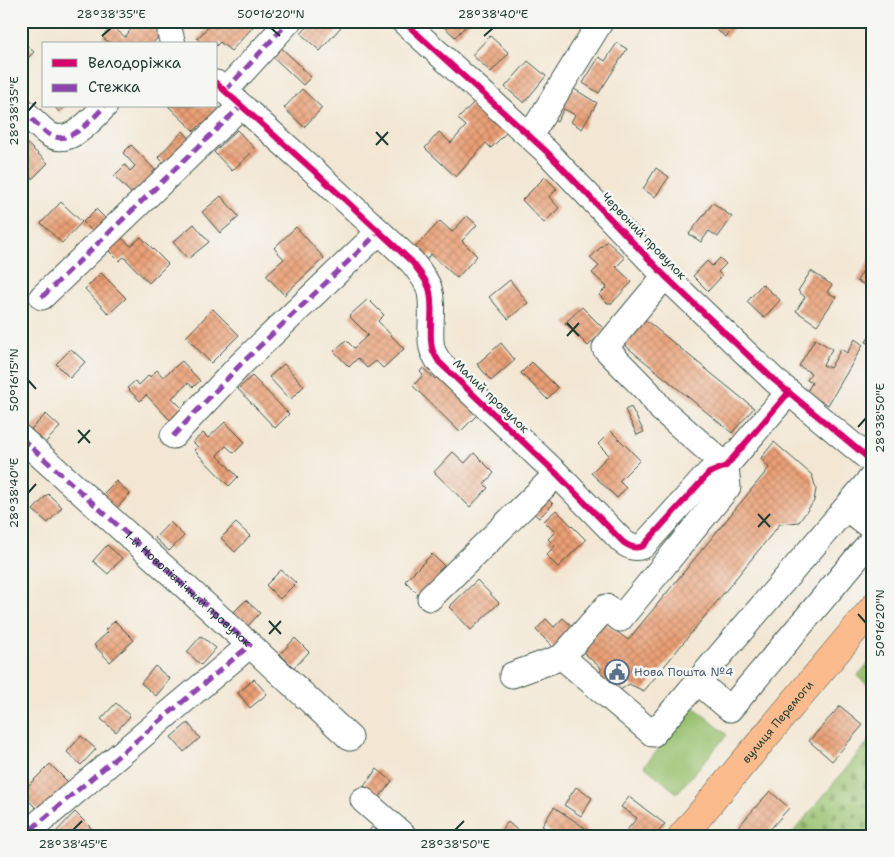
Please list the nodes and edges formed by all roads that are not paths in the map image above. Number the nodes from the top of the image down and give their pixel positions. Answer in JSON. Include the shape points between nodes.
{"nodes":[{"id":1,"x":289,"y":21,"type":"edge"},
{"id":2,"x":403,"y":21,"type":"edge"},
{"id":3,"x":601,"y":21,"type":"edge"},
{"id":4,"x":227,"y":94,"type":"edge"},
{"id":5,"x":218,"y":104,"type":"edge"},
{"id":6,"x":103,"y":108,"type":"edge"},
{"id":7,"x":214,"y":108,"type":"edge"},
{"id":8,"x":21,"y":109,"type":"edge"},
{"id":9,"x":530,"y":136,"type":"junction"},
{"id":10,"x":379,"y":232,"type":"junction"},
{"id":11,"x":665,"y":276,"type":"junction"},
{"id":12,"x":42,"y":297,"type":"dead end"},
{"id":13,"x":789,"y":392,"type":"junction"},
{"id":14,"x":173,"y":436,"type":"dead end"},
{"id":15,"x":21,"y":438,"type":"edge"},
{"id":16,"x":873,"y":462,"type":"edge"},
{"id":17,"x":726,"y":466,"type":"junction"},
{"id":18,"x":557,"y":474,"type":"junction"},
{"id":19,"x":873,"y":476,"type":"edge"},
{"id":20,"x":846,"y":508,"type":"junction"},
{"id":21,"x":873,"y":529,"type":"edge"},
{"id":22,"x":873,"y":539,"type":"edge"},
{"id":23,"x":430,"y":598,"type":"dead end"},
{"id":24,"x":873,"y":608,"type":"edge"},
{"id":25,"x":873,"y":626,"type":"edge"},
{"id":26,"x":250,"y":644,"type":"junction"},
{"id":27,"x":562,"y":657,"type":"junction"},
{"id":28,"x":512,"y":674,"type":"dead end"},
{"id":29,"x":698,"y":682,"type":"junction"},
{"id":30,"x":350,"y":738,"type":"dead end"},
{"id":31,"x":364,"y":800,"type":"dead end"},
{"id":32,"x":27,"y":832,"type":"edge"},
{"id":33,"x":404,"y":836,"type":"edge"},
{"id":34,"x":682,"y":836,"type":"edge"},
{"id":35,"x":698,"y":836,"type":"edge"}],
"edges":[{"from":1,"to":4,"type":"street"},
{"from":2,"to":9,"type":"street","name":"Червоний провулок"},
{"from":3,"to":9,"type":"street"},
{"from":4,"to":5,"type":"street"},
{"from":4,"to":10,"type":"street","name":"Малий провулок"},
{"from":6,"to":8,"type":"street","via":[[80,129],[63,138],[47,134]]},
{"from":7,"to":12,"type":"street"},
{"from":9,"to":11,"type":"street","name":"Червоний провулок"},
{"from":10,"to":14,"type":"street","via":[[241,364]]},
{"from":10,"to":18,"type":"street","name":"Малий провулок","via":[[412,262],[429,287],[432,310],[430,336],[432,350],[439,362]]},
{"from":11,"to":13,"type":"street","name":"Червоний провулок"},
{"from":11,"to":17,"type":"street","via":[[605,348],[661,409]]},
{"from":13,"to":16,"type":"street","name":"Червоний провулок"},
{"from":13,"to":17,"type":"street","name":"Малий провулок"},
{"from":15,"to":26,"type":"street","name":"1-й Новопівнічний провулок"},
{"from":17,"to":18,"type":"street","name":"Малий провулок","via":[[709,473],[643,546],[637,548],[624,542]]},
{"from":17,"to":27,"type":"street","via":[[728,487],[620,619],[606,607]]},
{"from":18,"to":23,"type":"street"},
{"from":19,"to":20,"type":"street"},
{"from":20,"to":21,"type":"street"},
{"from":20,"to":29,"type":"street"},
{"from":22,"to":29,"type":"street","via":[[730,709]]},
{"from":24,"to":34,"type":"main road","name":"вулиця Перемоги"},
{"from":25,"to":35,"type":"main road","name":"вулиця Перемоги"},
{"from":26,"to":30,"type":"street"},
{"from":26,"to":32,"type":"street","name":"1-й Новопівнічний провулок"},
{"from":27,"to":28,"type":"street"},
{"from":27,"to":29,"type":"street","via":[[653,734]]},
{"from":31,"to":33,"type":"street"}]}
